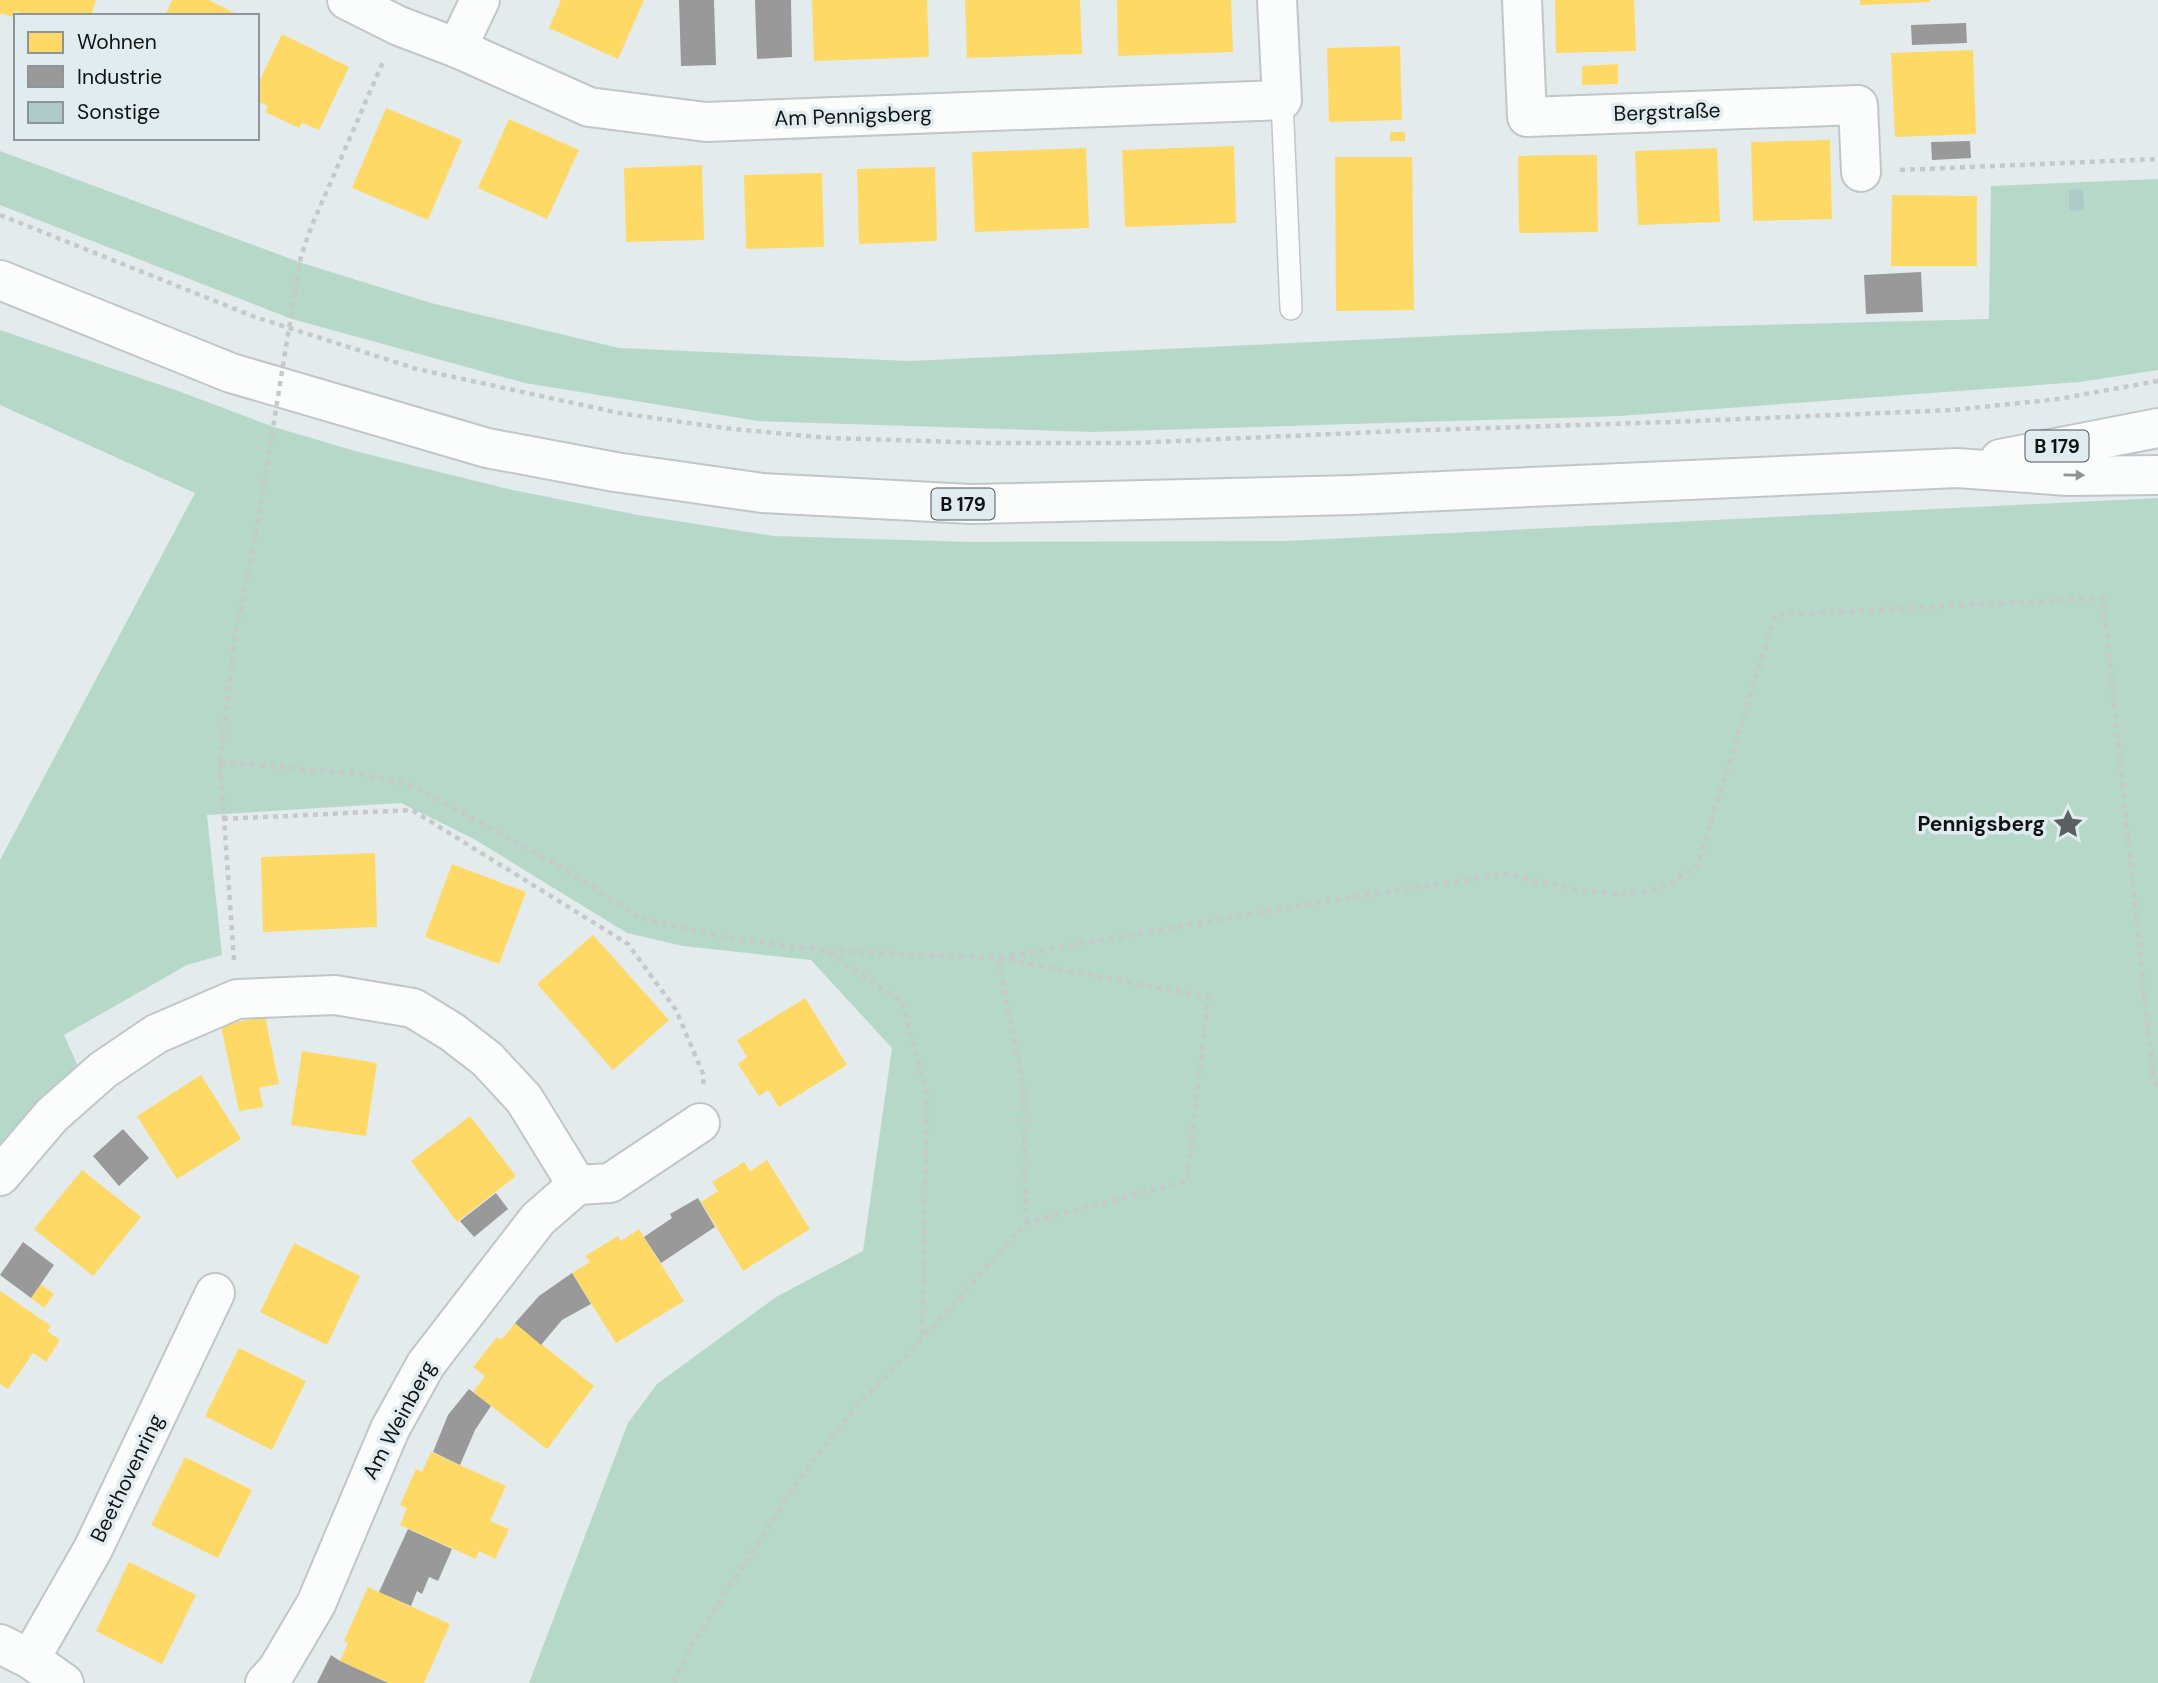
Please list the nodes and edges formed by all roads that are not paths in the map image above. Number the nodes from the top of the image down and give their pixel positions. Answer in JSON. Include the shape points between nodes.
{"nodes":[{"id":1,"x":347,"y":0,"type":"edge"},
{"id":2,"x":480,"y":0,"type":"edge"},
{"id":3,"x":1277,"y":0,"type":"edge"},
{"id":4,"x":1522,"y":0,"type":"edge"},
{"id":5,"x":457,"y":48,"type":"junction"},
{"id":6,"x":1282,"y":100,"type":"junction"},
{"id":7,"x":1861,"y":172,"type":"road end"},
{"id":8,"x":0,"y":280,"type":"edge"},
{"id":9,"x":1291,"y":309,"type":"dead end"},
{"id":10,"x":2158,"y":428,"type":"edge"},
{"id":11,"x":1957,"y":468,"type":"junction"},
{"id":12,"x":2158,"y":475,"type":"edge"},
{"id":13,"x":700,"y":1123,"type":"road end"},
{"id":14,"x":0,"y":1176,"type":"edge"},
{"id":15,"x":577,"y":1185,"type":"junction"},
{"id":16,"x":215,"y":1293,"type":"dead end"},
{"id":17,"x":15,"y":1651,"type":"edge"},
{"id":18,"x":64,"y":1683,"type":"edge"},
{"id":19,"x":265,"y":1683,"type":"edge"}],
"edges":[{"from":1,"to":5,"type":"street","name":"Am Pennigsberg"},
{"from":2,"to":5,"type":"street"},
{"from":3,"to":6,"type":"street"},
{"from":4,"to":7,"type":"street","name":"Bergstraße","via":[[1527,117],[1858,105]]},
{"from":5,"to":6,"type":"street","name":"Am Pennigsberg","via":[[589,107],[706,122]]},
{"from":6,"to":9,"type":"lane"},
{"from":8,"to":11,"type":"street","number":"B 179","via":[[231,373],[487,448],[762,493],[971,504],[1353,495]]},
{"from":10,"to":11,"type":"street","number":"B 179"},
{"from":11,"to":12,"type":"street","number":"B 179","one_way":true,"via":[[2068,476]]},
{"from":13,"to":15,"type":"street","via":[[610,1183]]},
{"from":14,"to":15,"type":"street","via":[[52,1115],[103,1070],[156,1034],[237,999],[335,995],[413,1008],[487,1059],[524,1099]]},
{"from":15,"to":19,"type":"street","name":"Am Weinberg","via":[[538,1219],[426,1364],[390,1429],[316,1604]]},
{"from":16,"to":17,"type":"street","name":"Beethovenring","via":[[93,1549]]},
{"from":17,"to":18,"type":"street","name":"Beethovenring"}]}
